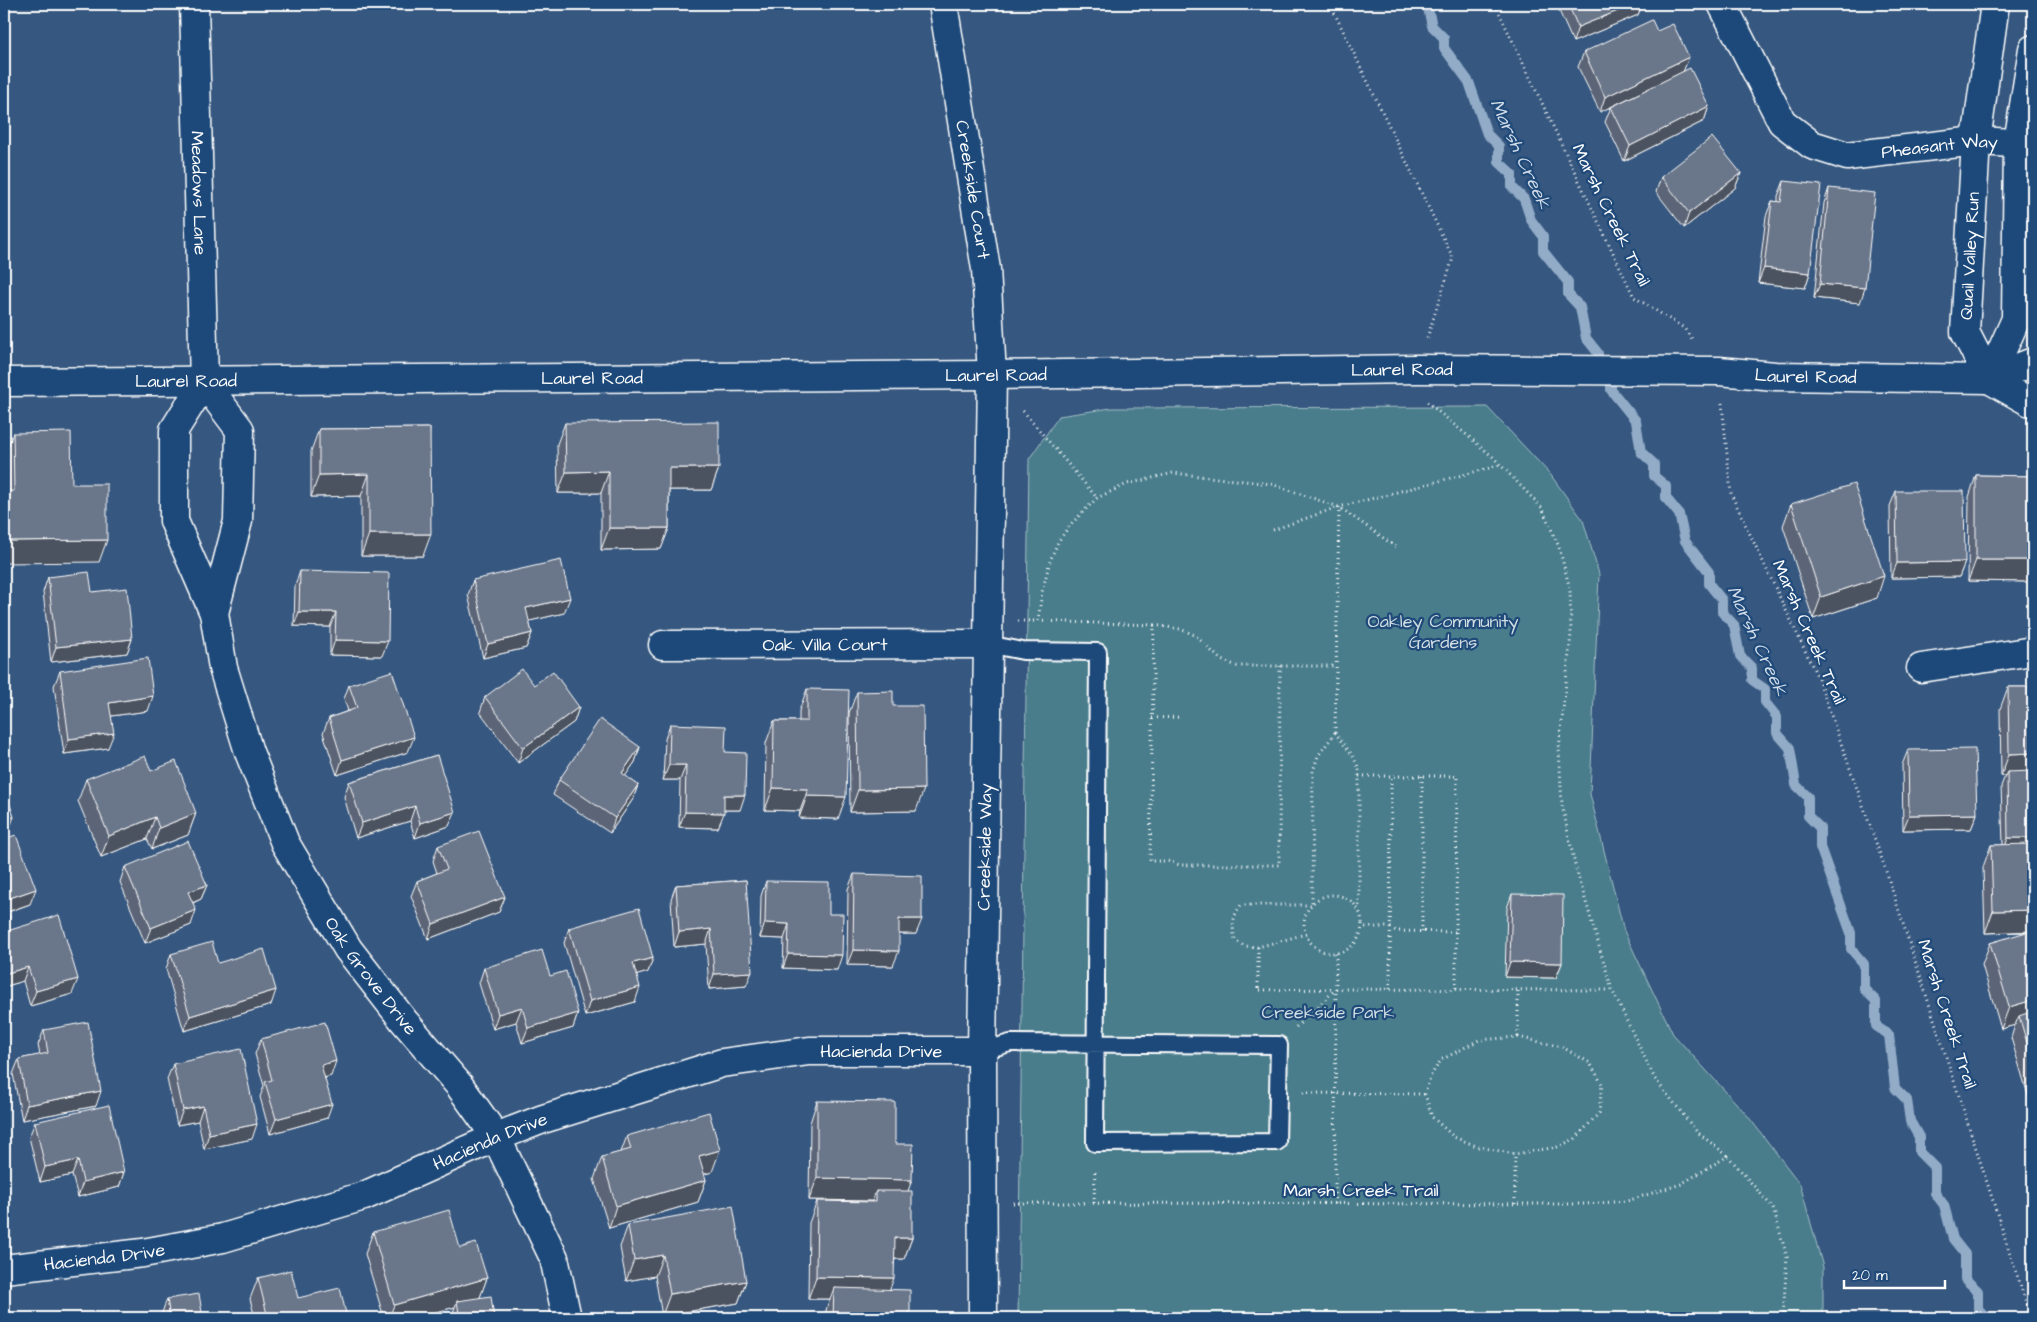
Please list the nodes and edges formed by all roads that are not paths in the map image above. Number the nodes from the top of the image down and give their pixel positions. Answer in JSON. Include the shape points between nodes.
{"nodes":[{"id":1,"x":194,"y":4,"type":"edge"},
{"id":2,"x":942,"y":4,"type":"edge"},
{"id":3,"x":1722,"y":4,"type":"edge"},
{"id":4,"x":1995,"y":4,"type":"edge"},
{"id":5,"x":2033,"y":49,"type":"edge"},
{"id":6,"x":1976,"y":141,"type":"junction"},
{"id":7,"x":2026,"y":144,"type":"edge"},
{"id":8,"x":2033,"y":362,"type":"edge"},
{"id":9,"x":992,"y":375,"type":"junction"},
{"id":10,"x":1988,"y":379,"type":"junction"},
{"id":11,"x":4,"y":382,"type":"edge"},
{"id":12,"x":204,"y":382,"type":"junction"},
{"id":13,"x":2033,"y":402,"type":"edge"},
{"id":14,"x":214,"y":613,"type":"junction"},
{"id":15,"x":988,"y":632,"type":"junction"},
{"id":16,"x":663,"y":645,"type":"dead end"},
{"id":17,"x":2033,"y":651,"type":"edge"},
{"id":18,"x":1920,"y":668,"type":"dead end"},
{"id":19,"x":1097,"y":1044,"type":"junction"},
{"id":20,"x":982,"y":1051,"type":"junction"},
{"id":21,"x":496,"y":1137,"type":"junction"},
{"id":22,"x":4,"y":1269,"type":"edge"},
{"id":23,"x":567,"y":1318,"type":"edge"},
{"id":24,"x":983,"y":1318,"type":"edge"}],
"edges":[{"from":1,"to":12,"type":"street","name":"Meadows Lane"},
{"from":2,"to":9,"type":"street","name":"Creekside Court","via":[[986,269]]},
{"from":3,"to":6,"type":"street","name":"Pheasant Way","via":[[1782,122],[1812,145],[1847,156]]},
{"from":4,"to":6,"type":"street","name":"Quail Valley Run"},
{"from":5,"to":7,"type":"street"},
{"from":6,"to":7,"type":"street","name":"Pheasant Way"},
{"from":6,"to":10,"type":"street","name":"Quail Valley Run","via":[[1965,332]]},
{"from":7,"to":10,"type":"street","via":[[2016,319]]},
{"from":8,"to":10,"type":"street","name":"Laurel Road"},
{"from":9,"to":10,"type":"street","name":"Laurel Road","via":[[1417,369],[1719,371],[1775,376]]},
{"from":9,"to":12,"type":"street","name":"Laurel Road"},
{"from":9,"to":15,"type":"street","name":"Creekside Way"},
{"from":10,"to":13,"type":"street","name":"Laurel Road"},
{"from":11,"to":12,"type":"street","name":"Laurel Road"},
{"from":12,"to":14,"type":"street","name":"Oak Grove Drive","via":[[240,430],[238,521]]},
{"from":12,"to":14,"type":"street","name":"Oak Grove Drive","via":[[174,430],[174,521]]},
{"from":14,"to":21,"type":"street","name":"Oak Grove Drive","via":[[223,668],[249,752],[285,843],[348,949],[459,1085]]},
{"from":15,"to":16,"type":"street","name":"Oak Villa Court"},
{"from":15,"to":19,"type":"lane","via":[[1023,651],[1098,652]]},
{"from":15,"to":20,"type":"street","name":"Creekside Way"},
{"from":17,"to":18,"type":"street"},
{"from":19,"to":19,"type":"lane","via":[[1278,1045],[1277,1142],[1095,1143]]},
{"from":19,"to":20,"type":"lane","via":[[1010,1043]]},
{"from":20,"to":21,"type":"street","name":"Hacienda Drive","via":[[809,1051],[722,1063]]},
{"from":20,"to":24,"type":"street","name":"Creekside Way"},
{"from":21,"to":22,"type":"street","name":"Hacienda Drive","via":[[364,1196],[223,1238],[143,1253]]},
{"from":21,"to":23,"type":"street","name":"Oak Grove Drive","via":[[554,1258]]}]}
